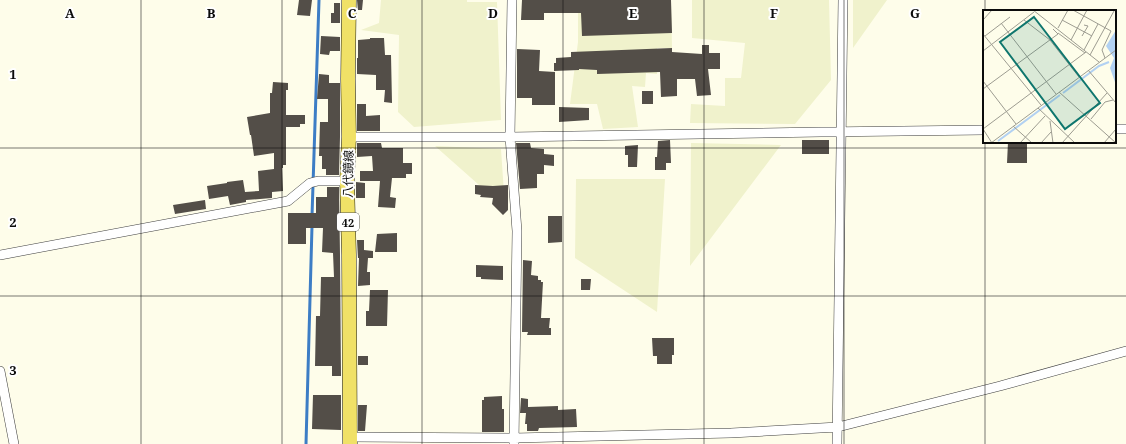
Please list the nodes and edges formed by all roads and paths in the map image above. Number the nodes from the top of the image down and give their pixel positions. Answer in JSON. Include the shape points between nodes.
{"nodes":[{"id":1,"x":349,"y":0,"type":"edge"},
{"id":2,"x":512,"y":0,"type":"edge"},
{"id":3,"x":842,"y":0,"type":"edge"},
{"id":4,"x":983,"y":130,"type":"edge"},
{"id":5,"x":842,"y":132,"type":"junction"},
{"id":6,"x":349,"y":137,"type":"junction"},
{"id":7,"x":510,"y":137,"type":"junction"},
{"id":8,"x":347,"y":181,"type":"junction"},
{"id":9,"x":0,"y":255,"type":"edge"},
{"id":10,"x":1126,"y":351,"type":"edge"},
{"id":11,"x":0,"y":372,"type":"edge"},
{"id":12,"x":838,"y":427,"type":"junction"},
{"id":13,"x":350,"y":440,"type":"edge"},
{"id":14,"x":514,"y":441,"type":"edge"},
{"id":15,"x":14,"y":444,"type":"edge"},
{"id":16,"x":837,"y":444,"type":"edge"}],
"edges":[{"from":1,"to":6,"type":"main road","name":"八代鏡線","number":"42"},
{"from":2,"to":7,"type":"street"},
{"from":3,"to":5,"type":"street"},
{"from":4,"to":5,"type":"street"},
{"from":5,"to":7,"type":"street"},
{"from":5,"to":12,"type":"street"},
{"from":6,"to":7,"type":"street"},
{"from":6,"to":8,"type":"main road","name":"八代鏡線","number":"42"},
{"from":7,"to":14,"type":"street","via":[[517,231]]},
{"from":8,"to":9,"type":"street","via":[[314,182],[288,202]]},
{"from":8,"to":13,"type":"main road","name":"八代鏡線","number":"42"},
{"from":10,"to":12,"type":"street"},
{"from":11,"to":15,"type":"street"},
{"from":12,"to":14,"type":"street"},
{"from":12,"to":16,"type":"street"},
{"from":13,"to":14,"type":"street"}]}
